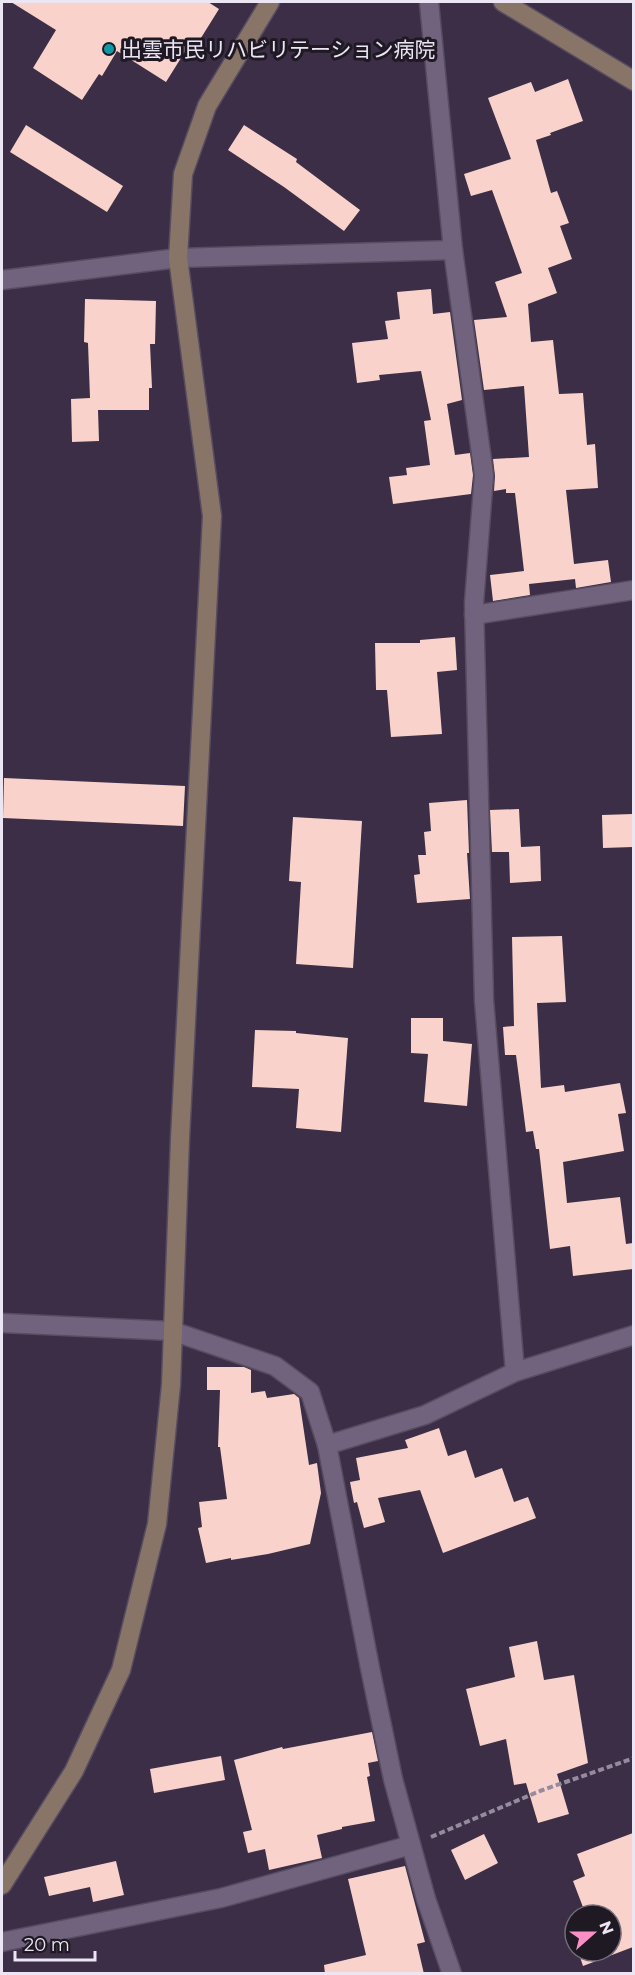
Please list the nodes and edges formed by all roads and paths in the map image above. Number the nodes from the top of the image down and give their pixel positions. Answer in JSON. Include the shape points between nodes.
{"nodes":[{"id":1,"x":270,"y":2,"type":"edge"},
{"id":2,"x":429,"y":2,"type":"edge"},
{"id":3,"x":503,"y":2,"type":"edge"},
{"id":4,"x":633,"y":81,"type":"edge"},
{"id":5,"x":453,"y":250,"type":"junction"},
{"id":6,"x":178,"y":258,"type":"junction"},
{"id":7,"x":2,"y":280,"type":"edge"},
{"id":8,"x":633,"y":590,"type":"edge"},
{"id":9,"x":474,"y":615,"type":"junction"},
{"id":10,"x":2,"y":1323,"type":"edge"},
{"id":11,"x":172,"y":1331,"type":"junction"},
{"id":12,"x":633,"y":1335,"type":"edge"},
{"id":13,"x":515,"y":1372,"type":"junction"},
{"id":14,"x":327,"y":1445,"type":"junction"},
{"id":15,"x":633,"y":1758,"type":"edge"},
{"id":16,"x":411,"y":1845,"type":"junction"},
{"id":17,"x":2,"y":1885,"type":"edge"},
{"id":18,"x":2,"y":1942,"type":"edge"},
{"id":19,"x":452,"y":1974,"type":"edge"}],
"edges":[{"from":1,"to":6,"type":"street","via":[[207,106],[186,164]]},
{"from":2,"to":5,"type":"street"},
{"from":3,"to":4,"type":"street"},
{"from":5,"to":6,"type":"street"},
{"from":5,"to":9,"type":"street","via":[[484,475]]},
{"from":6,"to":7,"type":"street"},
{"from":6,"to":11,"type":"street","via":[[212,516]]},
{"from":8,"to":9,"type":"street"},
{"from":9,"to":13,"type":"street","via":[[484,1000]]},
{"from":10,"to":11,"type":"street"},
{"from":11,"to":14,"type":"street","via":[[275,1366],[310,1392]]},
{"from":11,"to":17,"type":"street","via":[[171,1385],[157,1524],[121,1670],[74,1771]]},
{"from":12,"to":13,"type":"street"},
{"from":13,"to":14,"type":"street","via":[[425,1415]]},
{"from":14,"to":16,"type":"street","via":[[369,1668]]},
{"from":15,"to":16,"type":"path","via":[[540,1791]]},
{"from":16,"to":18,"type":"street","via":[[221,1898]]},
{"from":16,"to":19,"type":"street"}]}
